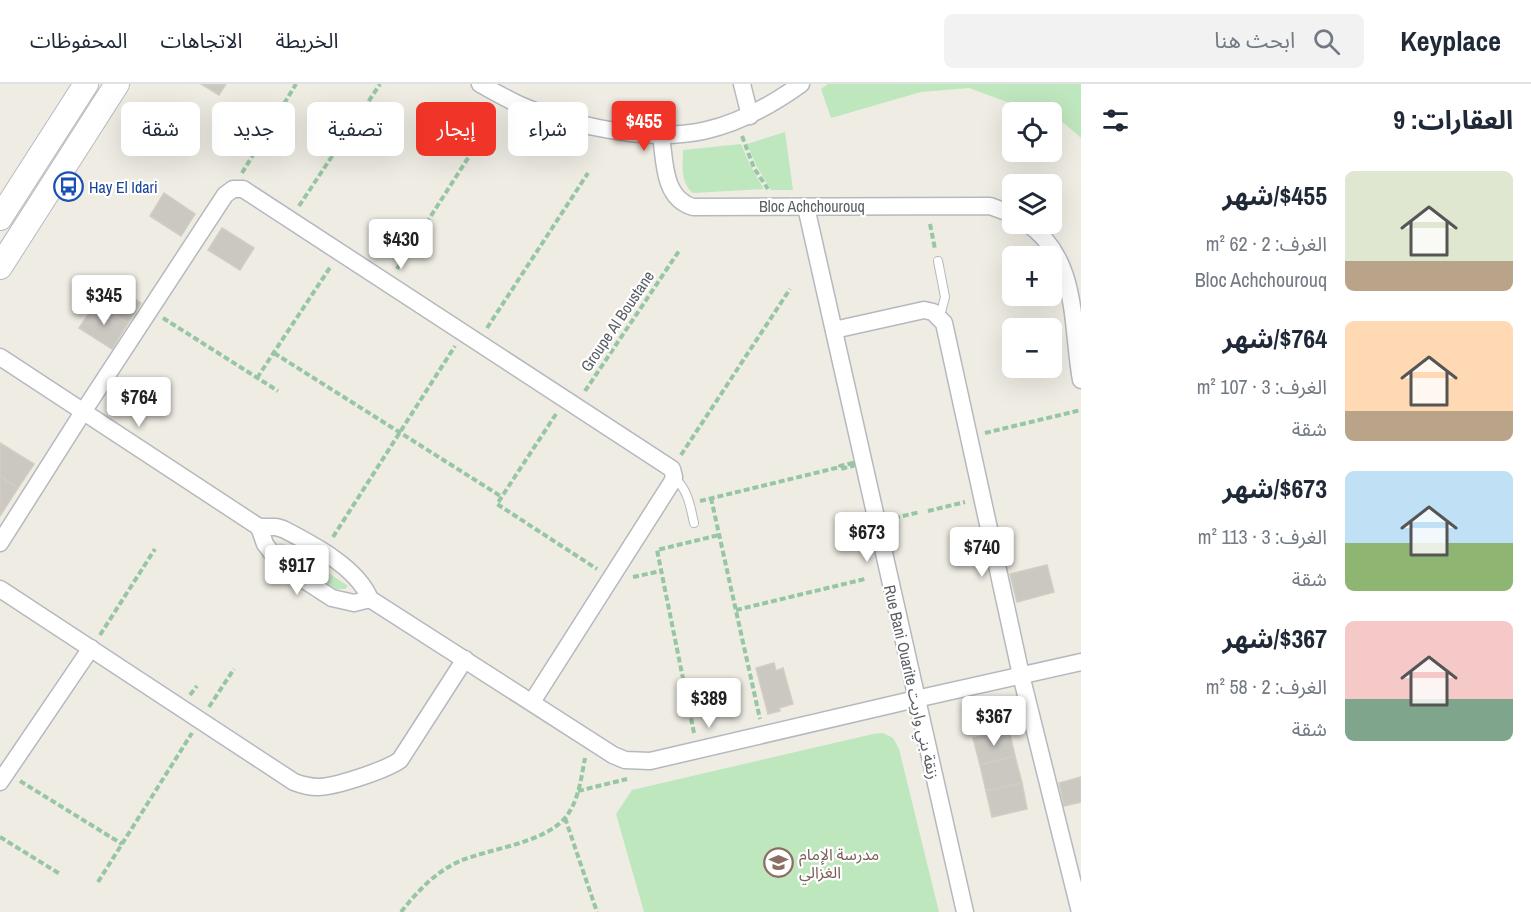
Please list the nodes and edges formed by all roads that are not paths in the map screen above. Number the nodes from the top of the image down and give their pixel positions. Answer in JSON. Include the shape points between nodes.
{"nodes":[{"id":1,"x":86,"y":84,"type":"edge"},
{"id":2,"x":117,"y":84,"type":"edge"},
{"id":3,"x":480,"y":84,"type":"edge"},
{"id":4,"x":742,"y":84,"type":"edge"},
{"id":5,"x":801,"y":84,"type":"edge"},
{"id":6,"x":750,"y":116,"type":"junction"},
{"id":7,"x":661,"y":136,"type":"junction"},
{"id":8,"x":806,"y":207,"type":"junction"},
{"id":9,"x":1002,"y":210,"type":"edge"},
{"id":10,"x":0,"y":218,"type":"edge"},
{"id":11,"x":1039,"y":234,"type":"edge"},
{"id":12,"x":938,"y":261,"type":"road end"},
{"id":13,"x":0,"y":267,"type":"edge"},
{"id":14,"x":940,"y":316,"type":"junction"},
{"id":15,"x":834,"y":330,"type":"junction"},
{"id":16,"x":0,"y":357,"type":"edge"},
{"id":17,"x":1081,"y":380,"type":"edge"},
{"id":18,"x":83,"y":412,"type":"junction"},
{"id":19,"x":673,"y":473,"type":"junction"},
{"id":20,"x":694,"y":523,"type":"dead end"},
{"id":21,"x":259,"y":527,"type":"junction"},
{"id":22,"x":0,"y":543,"type":"edge"},
{"id":23,"x":0,"y":589,"type":"edge"},
{"id":24,"x":370,"y":599,"type":"junction"},
{"id":25,"x":91,"y":648,"type":"junction"},
{"id":26,"x":465,"y":659,"type":"junction"},
{"id":27,"x":1081,"y":662,"type":"edge"},
{"id":28,"x":1021,"y":675,"type":"junction"},
{"id":29,"x":916,"y":699,"type":"junction"},
{"id":30,"x":532,"y":702,"type":"junction"},
{"id":31,"x":3,"y":777,"type":"edge"},
{"id":32,"x":965,"y":912,"type":"edge"},
{"id":33,"x":1080,"y":912,"type":"edge"}],
"edges":[{"from":1,"to":10,"type":"main road"},
{"from":2,"to":13,"type":"main road"},
{"from":3,"to":7,"type":"street","via":[[555,117],[613,131]]},
{"from":4,"to":6,"type":"street"},
{"from":5,"to":6,"type":"street"},
{"from":6,"to":7,"type":"street","via":[[704,132]]},
{"from":7,"to":8,"type":"street","name":"Bloc Achchourouq","via":[[670,188],[687,205]]},
{"from":8,"to":9,"type":"street","name":"Bloc Achchourouq","via":[[990,206]]},
{"from":8,"to":15,"type":"street","name":"Rue Bani Ouarite زنقة بني واريت"},
{"from":11,"to":17,"type":"street","via":[[1056,254],[1067,279]]},
{"from":12,"to":14,"type":"lane","via":[[945,297]]},
{"from":14,"to":15,"type":"street","via":[[924,310]]},
{"from":14,"to":28,"type":"street"},
{"from":15,"to":29,"type":"street","name":"Rue Bani Ouarite زنقة بني واريت"},
{"from":16,"to":18,"type":"street"},
{"from":18,"to":19,"type":"street","via":[[225,195],[238,188],[571,401]]},
{"from":18,"to":21,"type":"street"},
{"from":18,"to":22,"type":"street"},
{"from":19,"to":20,"type":"lane","via":[[690,503]]},
{"from":19,"to":30,"type":"street"},
{"from":21,"to":24,"type":"street","via":[[283,529],[322,552],[356,576]]},
{"from":21,"to":24,"type":"street","via":[[270,552],[281,565],[332,598],[354,603]]},
{"from":23,"to":25,"type":"street"},
{"from":24,"to":26,"type":"street"},
{"from":25,"to":26,"type":"street","via":[[294,782],[325,787],[400,760]]},
{"from":25,"to":31,"type":"street"},
{"from":26,"to":30,"type":"street"},
{"from":27,"to":28,"type":"street"},
{"from":28,"to":29,"type":"street"},
{"from":28,"to":33,"type":"street"},
{"from":29,"to":30,"type":"street","via":[[638,762],[613,755]]},
{"from":29,"to":32,"type":"street","name":"Rue Bani Ouarite زنقة بني واريت"}]}
